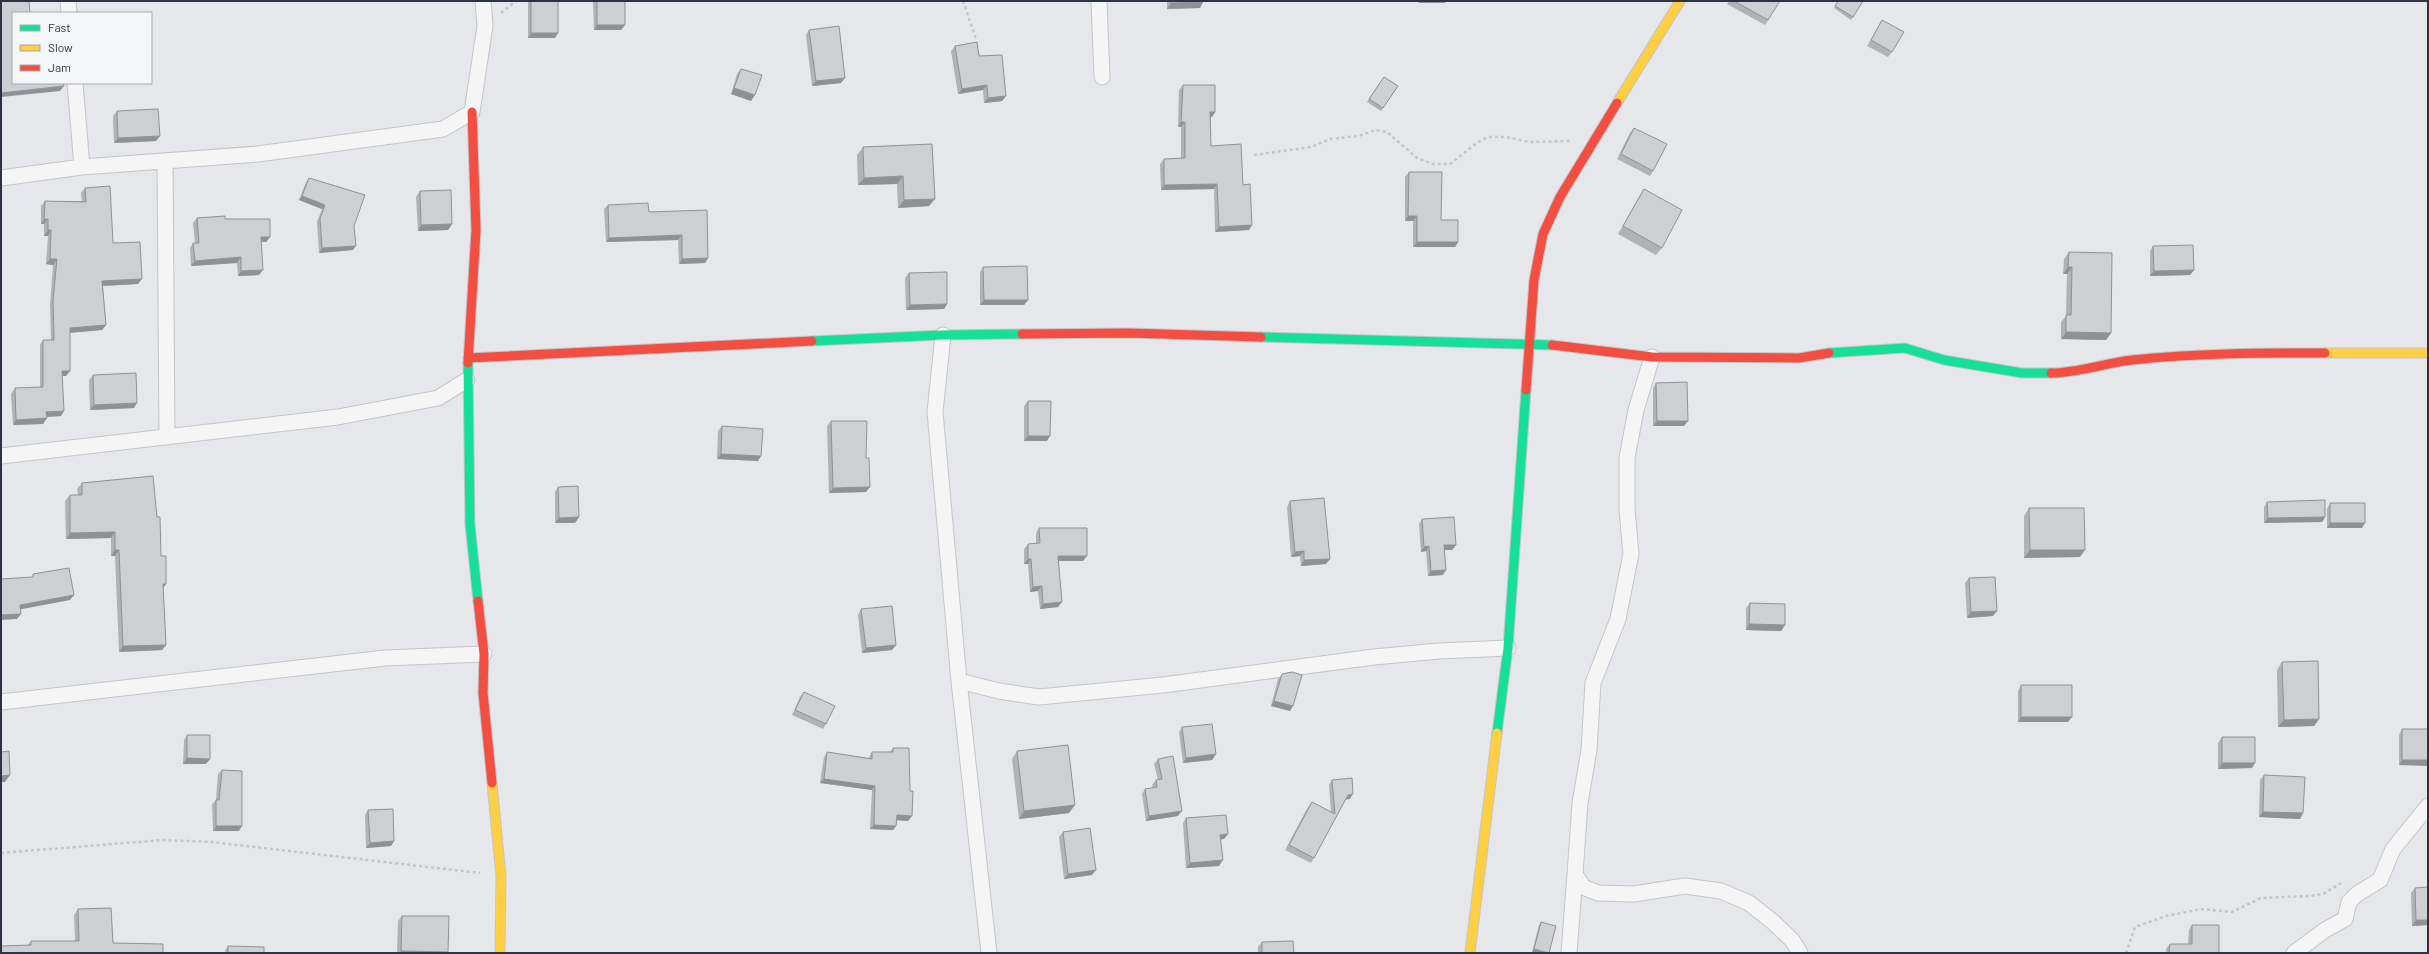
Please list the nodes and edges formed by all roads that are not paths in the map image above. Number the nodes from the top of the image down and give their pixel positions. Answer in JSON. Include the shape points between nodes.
{"nodes":[{"id":1,"x":68,"y":1,"type":"edge"},
{"id":2,"x":483,"y":1,"type":"edge"},
{"id":3,"x":1099,"y":1,"type":"edge"},
{"id":4,"x":1680,"y":1,"type":"edge"},
{"id":5,"x":69,"y":12,"type":"edge"},
{"id":6,"x":1102,"y":76,"type":"dead end"},
{"id":7,"x":75,"y":84,"type":"edge"},
{"id":8,"x":472,"y":112,"type":"junction"},
{"id":9,"x":165,"y":161,"type":"junction"},
{"id":10,"x":82,"y":167,"type":"junction"},
{"id":11,"x":1,"y":178,"type":"edge"},
{"id":12,"x":943,"y":335,"type":"junction"},
{"id":13,"x":1529,"y":344,"type":"junction"},
{"id":14,"x":2428,"y":354,"type":"edge"},
{"id":15,"x":1652,"y":357,"type":"junction"},
{"id":16,"x":468,"y":358,"type":"junction"},
{"id":17,"x":467,"y":380,"type":"junction"},
{"id":18,"x":166,"y":437,"type":"junction"},
{"id":19,"x":1,"y":456,"type":"edge"},
{"id":20,"x":1508,"y":648,"type":"junction"},
{"id":21,"x":484,"y":654,"type":"junction"},
{"id":22,"x":959,"y":681,"type":"junction"},
{"id":23,"x":1,"y":702,"type":"edge"},
{"id":24,"x":2428,"y":806,"type":"edge"},
{"id":25,"x":1575,"y":874,"type":"junction"},
{"id":26,"x":500,"y":953,"type":"edge"},
{"id":27,"x":989,"y":953,"type":"edge"},
{"id":28,"x":1470,"y":953,"type":"edge"},
{"id":29,"x":1569,"y":953,"type":"edge"},
{"id":30,"x":1800,"y":953,"type":"edge"},
{"id":31,"x":2294,"y":953,"type":"edge"}],
"edges":[{"from":1,"to":5,"type":"street"},
{"from":2,"to":8,"type":"street","via":[[485,26]]},
{"from":3,"to":6,"type":"street"},
{"from":4,"to":13,"type":"street","via":[[1560,197],[1543,234],[1534,280]]},
{"from":7,"to":10,"type":"street"},
{"from":8,"to":9,"type":"street","via":[[443,129],[258,154]]},
{"from":8,"to":16,"type":"street","via":[[476,230]]},
{"from":9,"to":10,"type":"street"},
{"from":9,"to":18,"type":"street"},
{"from":10,"to":11,"type":"street"},
{"from":12,"to":13,"type":"street","via":[[1128,333]]},
{"from":12,"to":16,"type":"street"},
{"from":12,"to":22,"type":"street","via":[[935,412]]},
{"from":13,"to":15,"type":"street","via":[[1571,346]]},
{"from":13,"to":20,"type":"street"},
{"from":14,"to":15,"type":"street","via":[[2214,353],[2130,360],[2064,373],[2022,373],[1944,360],[1894,347],[1799,358]]},
{"from":15,"to":25,"type":"street","via":[[1636,410],[1627,458],[1627,510],[1631,554],[1618,618],[1593,683]]},
{"from":16,"to":17,"type":"street"},
{"from":17,"to":18,"type":"street","via":[[438,398],[338,417]]},
{"from":17,"to":21,"type":"street","via":[[470,524]]},
{"from":18,"to":19,"type":"street"},
{"from":20,"to":22,"type":"street","via":[[1374,657],[1163,685],[1039,697]]},
{"from":20,"to":28,"type":"street"},
{"from":21,"to":23,"type":"street","via":[[386,658]]},
{"from":21,"to":26,"type":"street","via":[[483,693],[501,876]]},
{"from":22,"to":27,"type":"street"},
{"from":24,"to":31,"type":"street","via":[[2393,849],[2380,880],[2353,898],[2344,919],[2339,924],[2325,930]]},
{"from":25,"to":29,"type":"street"},
{"from":25,"to":30,"type":"street","via":[[1584,887],[1598,893],[1634,894],[1685,886],[1721,891],[1748,903],[1773,922],[1792,940]]}]}
